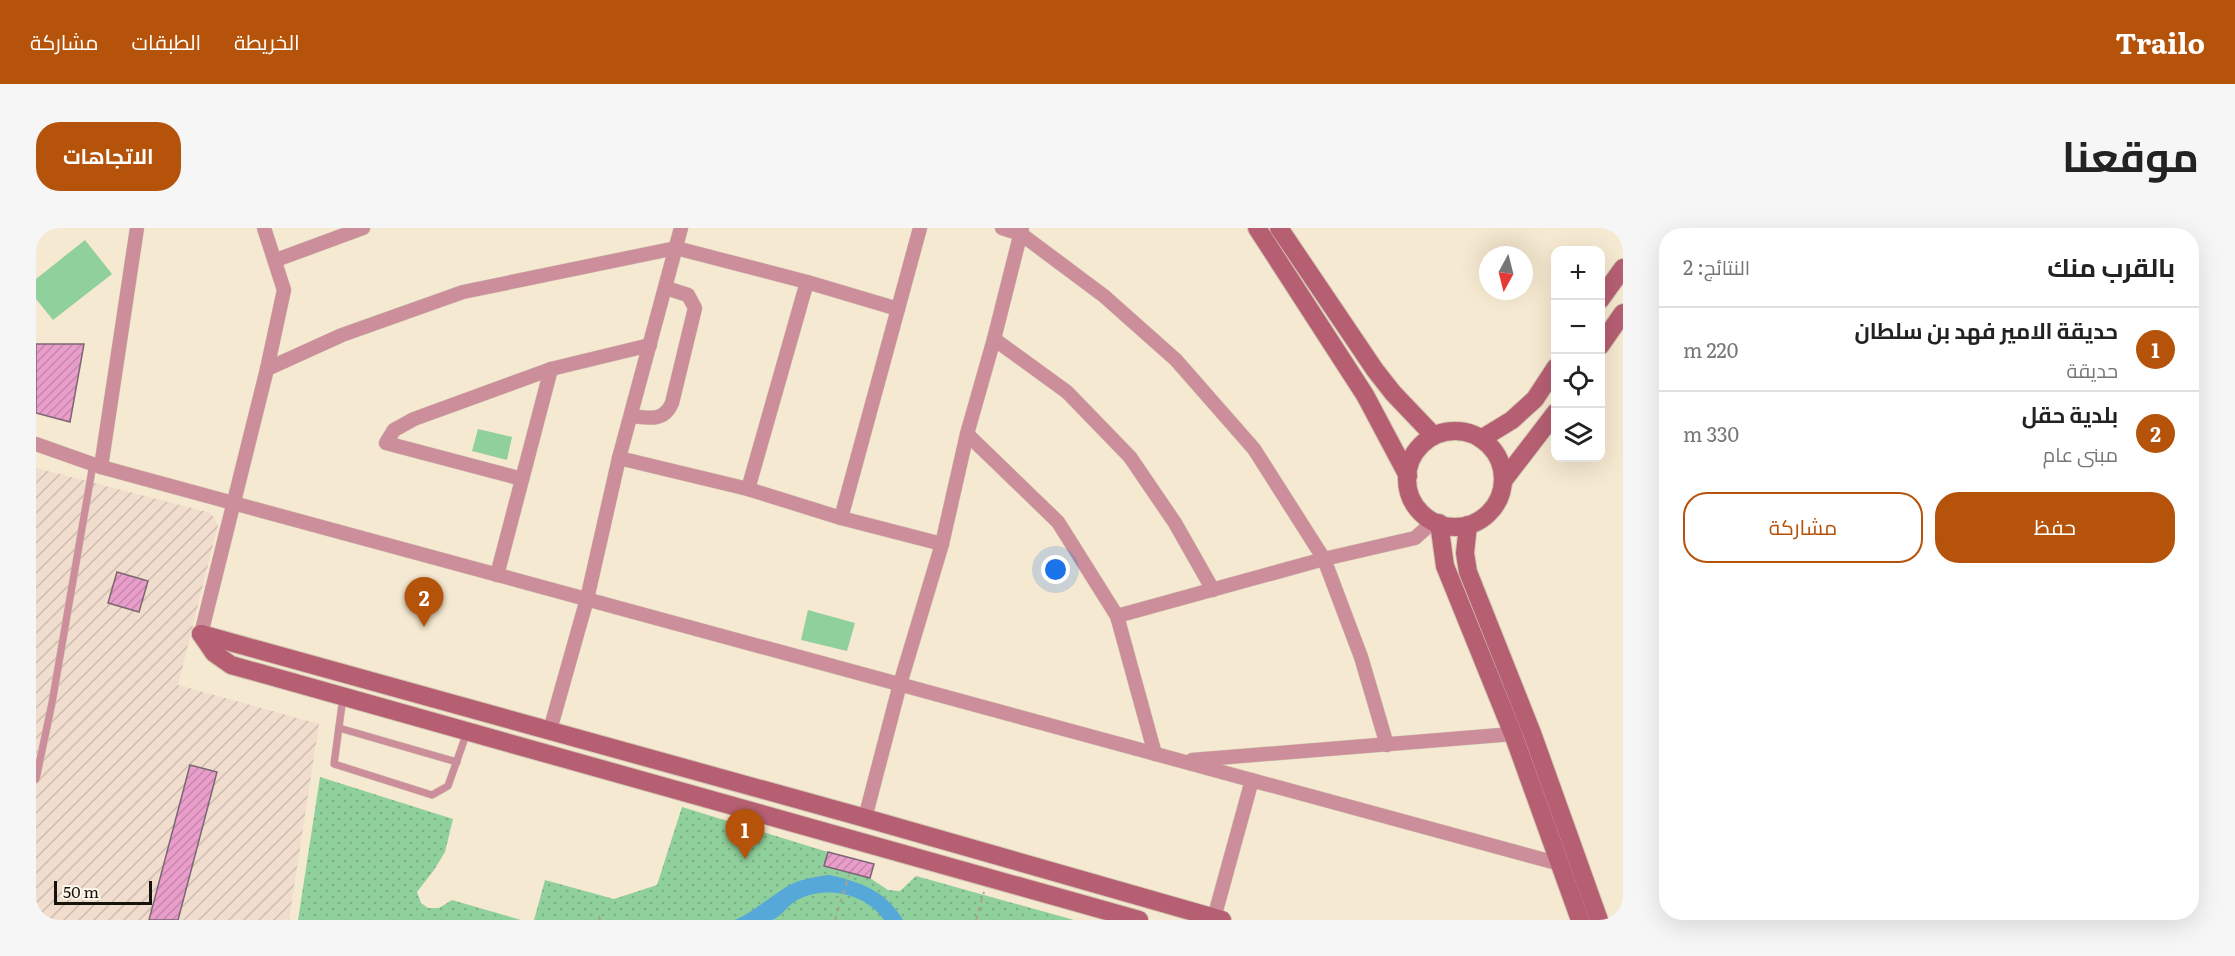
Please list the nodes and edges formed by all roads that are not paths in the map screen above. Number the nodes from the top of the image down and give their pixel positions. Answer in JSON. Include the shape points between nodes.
{"nodes":[{"id":1,"x":136,"y":228,"type":"edge"},
{"id":2,"x":264,"y":228,"type":"edge"},
{"id":3,"x":363,"y":228,"type":"edge"},
{"id":4,"x":681,"y":228,"type":"edge"},
{"id":5,"x":920,"y":228,"type":"edge"},
{"id":6,"x":1002,"y":228,"type":"edge"},
{"id":7,"x":1257,"y":228,"type":"edge"},
{"id":8,"x":1279,"y":228,"type":"edge"},
{"id":9,"x":1021,"y":231,"type":"edge"},
{"id":10,"x":676,"y":248,"type":"junction"},
{"id":11,"x":276,"y":260,"type":"junction"},
{"id":12,"x":1623,"y":268,"type":"edge"},
{"id":13,"x":807,"y":282,"type":"junction"},
{"id":14,"x":666,"y":288,"type":"junction"},
{"id":15,"x":1605,"y":293,"type":"edge"},
{"id":16,"x":898,"y":309,"type":"junction"},
{"id":17,"x":1623,"y":313,"type":"edge"},
{"id":18,"x":994,"y":339,"type":"junction"},
{"id":19,"x":1605,"y":339,"type":"edge"},
{"id":20,"x":650,"y":345,"type":"junction"},
{"id":21,"x":267,"y":369,"type":"junction"},
{"id":22,"x":550,"y":369,"type":"junction"},
{"id":23,"x":1551,"y":375,"type":"edge"},
{"id":24,"x":631,"y":416,"type":"junction"},
{"id":25,"x":1551,"y":419,"type":"edge"},
{"id":26,"x":967,"y":434,"type":"junction"},
{"id":27,"x":1434,"y":436,"type":"junction"},
{"id":28,"x":1481,"y":439,"type":"junction"},
{"id":29,"x":36,"y":444,"type":"edge"},
{"id":30,"x":619,"y":458,"type":"junction"},
{"id":31,"x":97,"y":465,"type":"junction"},
{"id":32,"x":1408,"y":476,"type":"junction"},
{"id":33,"x":522,"y":479,"type":"junction"},
{"id":34,"x":1503,"y":481,"type":"junction"},
{"id":35,"x":748,"y":489,"type":"junction"},
{"id":36,"x":233,"y":503,"type":"junction"},
{"id":37,"x":841,"y":518,"type":"junction"},
{"id":38,"x":1434,"y":521,"type":"junction"},
{"id":39,"x":1468,"y":525,"type":"junction"},
{"id":40,"x":942,"y":544,"type":"junction"},
{"id":41,"x":1324,"y":559,"type":"junction"},
{"id":42,"x":497,"y":574,"type":"junction"},
{"id":43,"x":1213,"y":590,"type":"junction"},
{"id":44,"x":587,"y":599,"type":"junction"},
{"id":45,"x":1117,"y":616,"type":"junction"},
{"id":46,"x":201,"y":634,"type":"junction"},
{"id":47,"x":230,"y":642,"type":"junction"},
{"id":48,"x":224,"y":660,"type":"junction"},
{"id":49,"x":368,"y":680,"type":"junction"},
{"id":50,"x":900,"y":684,"type":"junction"},
{"id":51,"x":343,"y":697,"type":"junction"},
{"id":52,"x":362,"y":702,"type":"junction"},
{"id":53,"x":339,"y":728,"type":"junction"},
{"id":54,"x":550,"y":730,"type":"junction"},
{"id":55,"x":468,"y":732,"type":"junction"},
{"id":56,"x":1513,"y":734,"type":"junction"},
{"id":57,"x":1387,"y":745,"type":"junction"},
{"id":58,"x":1155,"y":754,"type":"junction"},
{"id":59,"x":1181,"y":760,"type":"junction"},
{"id":60,"x":457,"y":762,"type":"junction"},
{"id":61,"x":36,"y":778,"type":"edge"},
{"id":62,"x":1252,"y":780,"type":"junction"},
{"id":63,"x":865,"y":818,"type":"junction"},
{"id":64,"x":1560,"y":864,"type":"junction"},
{"id":65,"x":1218,"y":919,"type":"edge"},
{"id":66,"x":1139,"y":920,"type":"edge"},
{"id":67,"x":1580,"y":920,"type":"edge"},
{"id":68,"x":1599,"y":920,"type":"edge"}],
"edges":[{"from":1,"to":31,"type":"street"},
{"from":2,"to":11,"type":"street"},
{"from":3,"to":11,"type":"street"},
{"from":4,"to":10,"type":"street"},
{"from":5,"to":16,"type":"street"},
{"from":6,"to":9,"type":"street"},
{"from":7,"to":32,"type":"street","via":[[1365,395]]},
{"from":8,"to":27,"type":"street","via":[[1375,370]]},
{"from":9,"to":18,"type":"street"},
{"from":9,"to":41,"type":"street","via":[[1104,296],[1176,360],[1254,449]]},
{"from":10,"to":13,"type":"street"},
{"from":10,"to":14,"type":"street"},
{"from":10,"to":21,"type":"street","via":[[462,292],[342,334]]},
{"from":11,"to":21,"type":"street","via":[[284,290]]},
{"from":12,"to":15,"type":"street"},
{"from":13,"to":16,"type":"street"},
{"from":13,"to":35,"type":"street"},
{"from":14,"to":20,"type":"street"},
{"from":14,"to":24,"type":"street","via":[[688,296],[695,308],[672,403],[661,417]]},
{"from":16,"to":37,"type":"street"},
{"from":17,"to":19,"type":"street"},
{"from":18,"to":26,"type":"street"},
{"from":18,"to":43,"type":"street","via":[[1066,392],[1130,457],[1175,523]]},
{"from":20,"to":22,"type":"street"},
{"from":20,"to":24,"type":"street"},
{"from":21,"to":36,"type":"street"},
{"from":22,"to":33,"type":"street"},
{"from":22,"to":33,"type":"street","via":[[414,419],[394,430],[386,443]]},
{"from":23,"to":28,"type":"street","via":[[1535,399],[1512,420]]},
{"from":24,"to":30,"type":"street"},
{"from":25,"to":34,"type":"street"},
{"from":26,"to":40,"type":"street"},
{"from":26,"to":45,"type":"street","via":[[1058,522]]},
{"from":27,"to":28,"type":"street","via":[[1453,431]]},
{"from":27,"to":32,"type":"street","via":[[1418,449]]},
{"from":28,"to":34,"type":"street","via":[[1496,453]]},
{"from":29,"to":31,"type":"street"},
{"from":30,"to":35,"type":"street"},
{"from":30,"to":44,"type":"street"},
{"from":31,"to":36,"type":"street"},
{"from":31,"to":61,"type":"lane"},
{"from":32,"to":38,"type":"street","via":[[1415,505]]},
{"from":33,"to":42,"type":"street"},
{"from":34,"to":39,"type":"street","via":[[1493,509]]},
{"from":35,"to":37,"type":"street"},
{"from":36,"to":42,"type":"street"},
{"from":36,"to":46,"type":"street"},
{"from":37,"to":40,"type":"street"},
{"from":38,"to":39,"type":"street"},
{"from":38,"to":41,"type":"street","via":[[1415,538]]},
{"from":38,"to":56,"type":"street","via":[[1445,566]]},
{"from":39,"to":68,"type":"street","via":[[1468,572],[1532,733]]},
{"from":40,"to":50,"type":"street"},
{"from":41,"to":43,"type":"street"},
{"from":41,"to":57,"type":"street","via":[[1362,657]]},
{"from":42,"to":44,"type":"street"},
{"from":43,"to":45,"type":"street"},
{"from":44,"to":50,"type":"street"},
{"from":44,"to":54,"type":"street"},
{"from":45,"to":58,"type":"street"},
{"from":46,"to":47,"type":"street"},
{"from":46,"to":48,"type":"street"},
{"from":47,"to":48,"type":"street","via":[[222,646]]},
{"from":47,"to":49,"type":"street"},
{"from":48,"to":51,"type":"street"},
{"from":49,"to":52,"type":"street"},
{"from":49,"to":54,"type":"street"},
{"from":50,"to":58,"type":"street"},
{"from":50,"to":63,"type":"street"},
{"from":51,"to":52,"type":"street"},
{"from":51,"to":53,"type":"lane"},
{"from":52,"to":55,"type":"street"},
{"from":53,"to":60,"type":"lane"},
{"from":53,"to":60,"type":"lane","via":[[334,764],[432,795],[448,786]]},
{"from":54,"to":63,"type":"street"},
{"from":55,"to":60,"type":"lane"},
{"from":55,"to":66,"type":"street"},
{"from":56,"to":57,"type":"street"},
{"from":56,"to":64,"type":"street"},
{"from":57,"to":59,"type":"street"},
{"from":58,"to":59,"type":"street"},
{"from":59,"to":62,"type":"street"},
{"from":62,"to":64,"type":"street"},
{"from":62,"to":65,"type":"street"},
{"from":63,"to":65,"type":"street"},
{"from":64,"to":67,"type":"street"}]}
